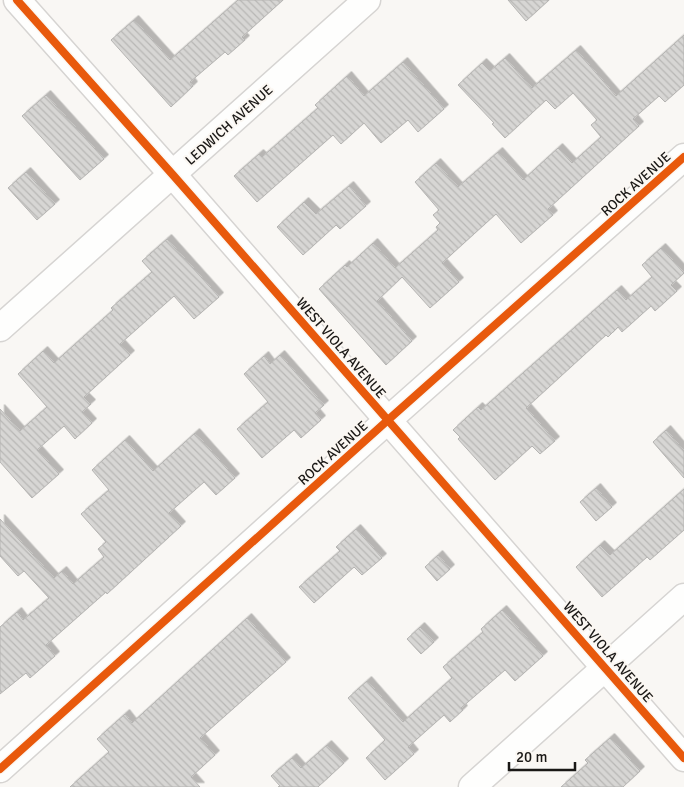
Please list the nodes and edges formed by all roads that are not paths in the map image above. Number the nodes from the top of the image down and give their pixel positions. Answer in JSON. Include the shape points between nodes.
{"nodes":[{"id":1,"x":17,"y":0,"type":"edge"},
{"id":2,"x":367,"y":0,"type":"edge"},
{"id":3,"x":684,"y":157,"type":"edge"},
{"id":4,"x":173,"y":175,"type":"junction"},
{"id":5,"x":0,"y":328,"type":"edge"},
{"id":6,"x":388,"y":420,"type":"junction"},
{"id":7,"x":684,"y":597,"type":"edge"},
{"id":8,"x":605,"y":668,"type":"junction"},
{"id":9,"x":684,"y":758,"type":"edge"},
{"id":10,"x":0,"y":769,"type":"edge"},
{"id":11,"x":472,"y":787,"type":"edge"}],
"edges":[{"from":1,"to":4,"type":"street","name":"WEST VIOLA AVENUE"},
{"from":2,"to":4,"type":"street","name":"LEDWICH AVENUE"},
{"from":3,"to":6,"type":"street","name":"ROCK AVENUE"},
{"from":4,"to":5,"type":"street","name":"LEDWICH AVENUE"},
{"from":4,"to":6,"type":"street","name":"WEST VIOLA AVENUE"},
{"from":6,"to":8,"type":"street","name":"WEST VIOLA AVENUE"},
{"from":6,"to":10,"type":"street","name":"ROCK AVENUE"},
{"from":7,"to":8,"type":"street"},
{"from":8,"to":9,"type":"street","name":"WEST VIOLA AVENUE"},
{"from":8,"to":11,"type":"street"}]}
